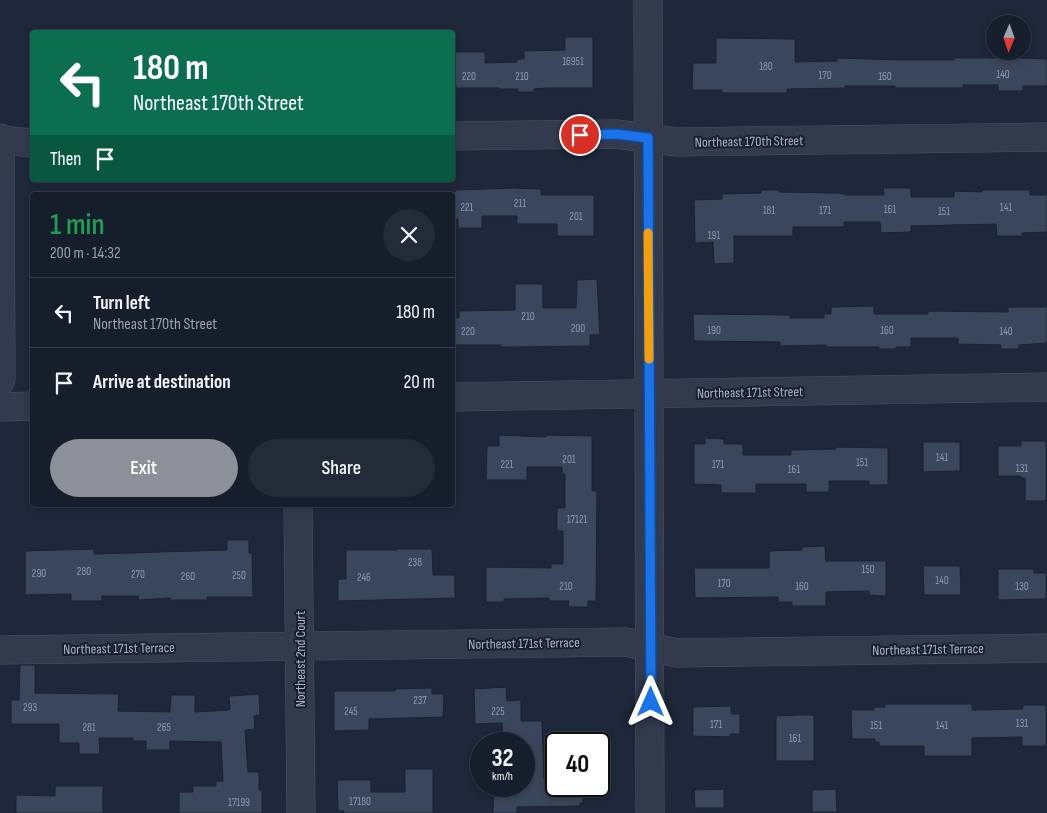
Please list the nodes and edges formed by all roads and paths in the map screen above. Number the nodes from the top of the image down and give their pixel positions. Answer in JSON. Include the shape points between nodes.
{"nodes":[{"id":1,"x":648,"y":0,"type":"edge"},
{"id":2,"x":455,"y":136,"type":"edge"},
{"id":3,"x":1047,"y":137,"type":"edge"},
{"id":4,"x":648,"y":138,"type":"junction"},
{"id":5,"x":0,"y":139,"type":"edge"},
{"id":6,"x":30,"y":142,"type":"edge"},
{"id":7,"x":0,"y":382,"type":"edge"},
{"id":8,"x":1047,"y":387,"type":"edge"},
{"id":9,"x":649,"y":394,"type":"junction"},
{"id":10,"x":455,"y":397,"type":"edge"},
{"id":11,"x":30,"y":406,"type":"edge"},
{"id":12,"x":0,"y":407,"type":"edge"},
{"id":13,"x":298,"y":507,"type":"edge"},
{"id":14,"x":300,"y":646,"type":"junction"},
{"id":15,"x":651,"y":646,"type":"junction"},
{"id":16,"x":1047,"y":648,"type":"edge"},
{"id":17,"x":0,"y":650,"type":"edge"},
{"id":18,"x":301,"y":813,"type":"edge"},
{"id":19,"x":650,"y":813,"type":"edge"}],
"edges":[{"from":1,"to":4,"type":"street"},
{"from":2,"to":4,"type":"street","name":"Northeast 170th Street","via":[[616,134]]},
{"from":3,"to":4,"type":"street","name":"Northeast 170th Street","via":[[677,142]]},
{"from":4,"to":9,"type":"street"},
{"from":5,"to":6,"type":"street"},
{"from":5,"to":7,"type":"street"},
{"from":8,"to":9,"type":"street","name":"Northeast 171st Street"},
{"from":9,"to":10,"type":"street","name":"Northeast 171st Street"},
{"from":9,"to":15,"type":"street"},
{"from":11,"to":12,"type":"street"},
{"from":13,"to":14,"type":"street","name":"Northeast 2nd Court"},
{"from":14,"to":15,"type":"street","name":"Northeast 171st Terrace","via":[[626,642]]},
{"from":14,"to":17,"type":"street","name":"Northeast 171st Terrace"},
{"from":14,"to":18,"type":"street","name":"Northeast 2nd Court"},
{"from":15,"to":16,"type":"street","name":"Northeast 171st Terrace","via":[[677,653]]},
{"from":15,"to":19,"type":"street"}]}
